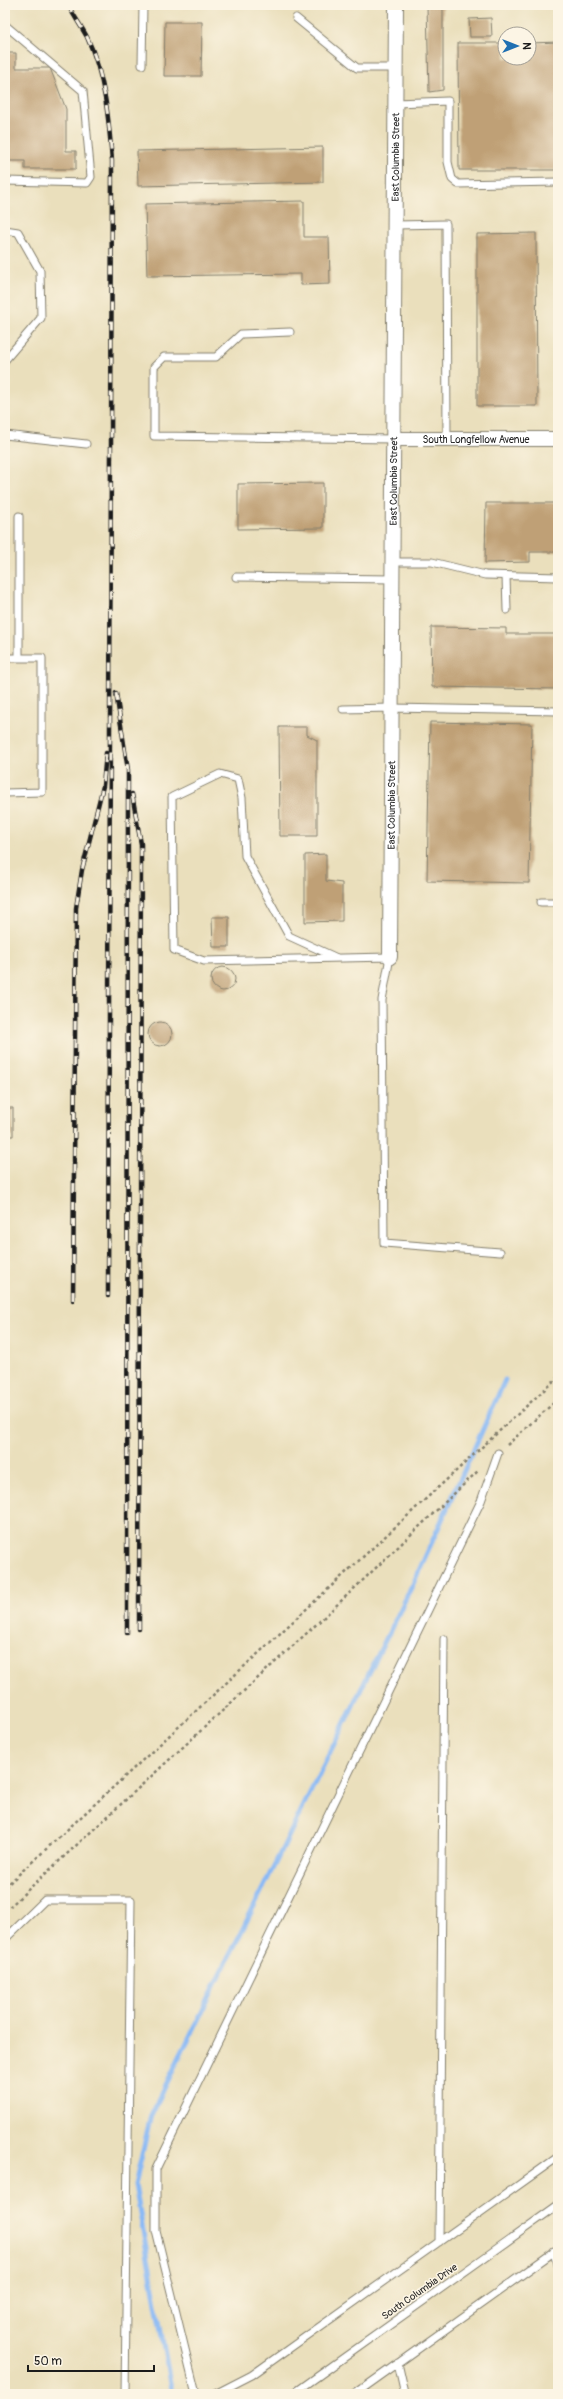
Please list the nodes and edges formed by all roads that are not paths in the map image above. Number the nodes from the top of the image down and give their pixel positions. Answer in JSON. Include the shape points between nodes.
{"nodes":[{"id":1,"x":143,"y":5,"type":"edge"},
{"id":2,"x":396,"y":5,"type":"edge"},
{"id":3,"x":296,"y":18,"type":"dead end"},
{"id":4,"x":5,"y":25,"type":"edge"},
{"id":5,"x":142,"y":65,"type":"dead end"},
{"id":6,"x":396,"y":68,"type":"junction"},
{"id":7,"x":396,"y":103,"type":"junction"},
{"id":8,"x":5,"y":181,"type":"edge"},
{"id":9,"x":558,"y":182,"type":"edge"},
{"id":10,"x":396,"y":224,"type":"junction"},
{"id":11,"x":5,"y":230,"type":"edge"},
{"id":12,"x":290,"y":332,"type":"dead end"},
{"id":13,"x":5,"y":360,"type":"edge"},
{"id":14,"x":5,"y":435,"type":"edge"},
{"id":15,"x":395,"y":439,"type":"junction"},
{"id":16,"x":447,"y":439,"type":"junction"},
{"id":17,"x":558,"y":439,"type":"edge"},
{"id":18,"x":86,"y":444,"type":"dead end"},
{"id":19,"x":19,"y":516,"type":"dead end"},
{"id":20,"x":393,"y":562,"type":"junction"},
{"id":21,"x":506,"y":576,"type":"junction"},
{"id":22,"x":236,"y":577,"type":"dead end"},
{"id":23,"x":558,"y":577,"type":"edge"},
{"id":24,"x":393,"y":579,"type":"junction"},
{"id":25,"x":507,"y":610,"type":"dead end"},
{"id":26,"x":5,"y":658,"type":"edge"},
{"id":27,"x":20,"y":658,"type":"junction"},
{"id":28,"x":392,"y":708,"type":"junction"},
{"id":29,"x":343,"y":709,"type":"dead end"},
{"id":30,"x":558,"y":711,"type":"edge"},
{"id":31,"x":5,"y":793,"type":"edge"},
{"id":32,"x":541,"y":902,"type":"dead end"},
{"id":33,"x":558,"y":902,"type":"edge"},
{"id":34,"x":390,"y":957,"type":"junction"},
{"id":35,"x":337,"y":958,"type":"junction"},
{"id":36,"x":500,"y":1252,"type":"dead end"},
{"id":37,"x":498,"y":1453,"type":"dead end"},
{"id":38,"x":444,"y":1639,"type":"dead end"},
{"id":39,"x":5,"y":1939,"type":"edge"},
{"id":40,"x":558,"y":2157,"type":"edge"},
{"id":41,"x":558,"y":2205,"type":"edge"},
{"id":42,"x":439,"y":2242,"type":"junction"},
{"id":43,"x":556,"y":2250,"type":"edge"},
{"id":44,"x":558,"y":2269,"type":"edge"},
{"id":45,"x":398,"y":2363,"type":"junction"},
{"id":46,"x":125,"y":2394,"type":"edge"},
{"id":47,"x":196,"y":2394,"type":"edge"},
{"id":48,"x":215,"y":2394,"type":"edge"},
{"id":49,"x":293,"y":2394,"type":"edge"},
{"id":50,"x":355,"y":2394,"type":"edge"},
{"id":51,"x":405,"y":2394,"type":"edge"}],
"edges":[{"from":1,"to":5,"type":"lane"},
{"from":2,"to":6,"type":"street","name":"East Columbia Street"},
{"from":3,"to":6,"type":"lane","via":[[357,68]]},
{"from":4,"to":8,"type":"lane","via":[[83,91],[91,177],[87,183]]},
{"from":6,"to":7,"type":"street","name":"East Columbia Street"},
{"from":7,"to":9,"type":"lane","via":[[448,102],[448,162],[452,179],[458,184]]},
{"from":7,"to":10,"type":"street","name":"East Columbia Street"},
{"from":10,"to":15,"type":"street","name":"East Columbia Street"},
{"from":10,"to":16,"type":"lane","via":[[446,224]]},
{"from":11,"to":13,"type":"lane","via":[[18,232],[40,271],[41,318]]},
{"from":12,"to":15,"type":"lane","via":[[241,334],[216,357],[164,357],[154,367],[154,436]]},
{"from":14,"to":18,"type":"lane"},
{"from":15,"to":16,"type":"street","name":"South Longfellow Avenue"},
{"from":15,"to":20,"type":"street","name":"East Columbia Street"},
{"from":16,"to":17,"type":"street","name":"South Longfellow Avenue"},
{"from":19,"to":27,"type":"lane"},
{"from":20,"to":21,"type":"lane","via":[[432,562],[485,575]]},
{"from":20,"to":24,"type":"street","name":"East Columbia Street"},
{"from":21,"to":23,"type":"lane"},
{"from":21,"to":25,"type":"lane"},
{"from":22,"to":24,"type":"lane"},
{"from":24,"to":28,"type":"street","name":"East Columbia Street"},
{"from":26,"to":27,"type":"lane"},
{"from":27,"to":31,"type":"lane","via":[[42,658],[42,792]]},
{"from":28,"to":29,"type":"lane"},
{"from":28,"to":30,"type":"lane"},
{"from":28,"to":34,"type":"street","name":"East Columbia Street"},
{"from":32,"to":33,"type":"lane"},
{"from":34,"to":35,"type":"lane"},
{"from":34,"to":36,"type":"lane","via":[[382,1000],[384,1243]]},
{"from":35,"to":35,"type":"lane","via":[[204,961],[174,950],[172,797],[220,774],[238,779],[242,798],[245,856],[288,936]]},
{"from":37,"to":47,"type":"lane","via":[[482,1501],[156,2169],[156,2231]]},
{"from":38,"to":42,"type":"lane"},
{"from":39,"to":46,"type":"lane","via":[[45,1900],[131,1900]]},
{"from":40,"to":42,"type":"lane"},
{"from":41,"to":49,"type":"lane","name":"South Columbia Drive"},
{"from":42,"to":48,"type":"lane","via":[[252,2375]]},
{"from":43,"to":44,"type":"lane"},
{"from":43,"to":45,"type":"lane"},
{"from":45,"to":50,"type":"lane"},
{"from":45,"to":51,"type":"lane"}]}
